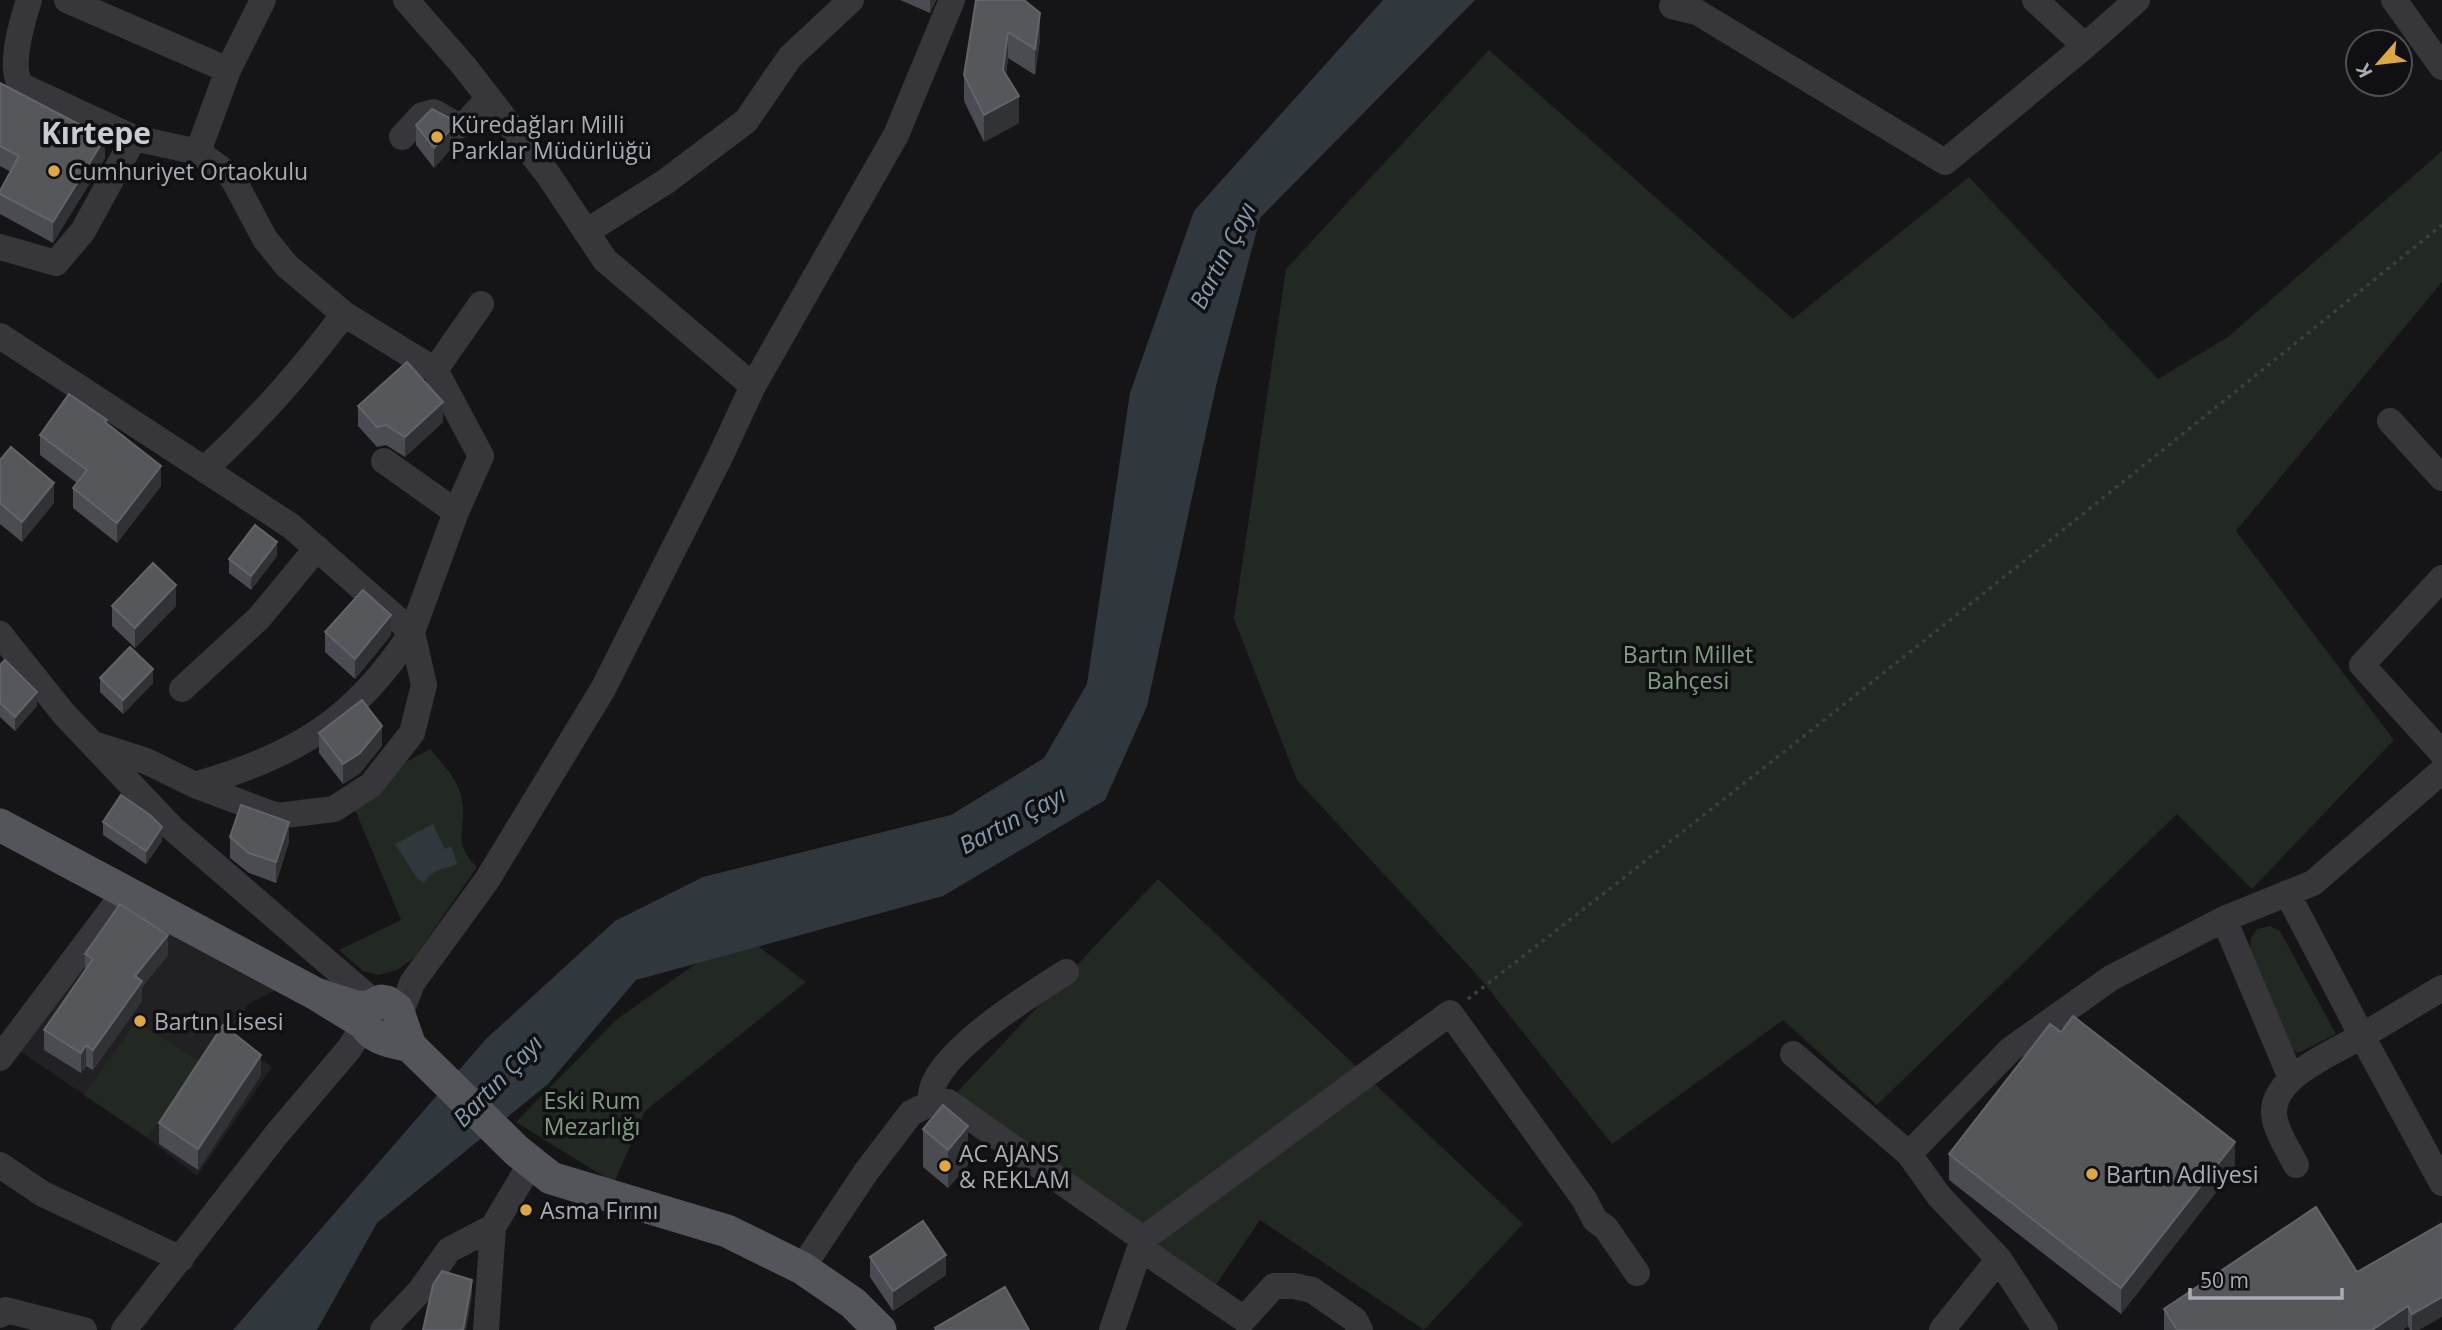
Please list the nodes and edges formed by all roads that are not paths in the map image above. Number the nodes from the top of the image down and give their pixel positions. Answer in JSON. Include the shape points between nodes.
{"nodes":[{"id":1,"x":29,"y":0,"type":"edge"},
{"id":2,"x":67,"y":0,"type":"edge"},
{"id":3,"x":262,"y":0,"type":"edge"},
{"id":4,"x":406,"y":0,"type":"edge"},
{"id":5,"x":851,"y":0,"type":"edge"},
{"id":6,"x":951,"y":0,"type":"edge"},
{"id":7,"x":2035,"y":0,"type":"edge"},
{"id":8,"x":2137,"y":0,"type":"edge"},
{"id":9,"x":2394,"y":0,"type":"edge"},
{"id":10,"x":1672,"y":6,"type":"dead end"},
{"id":11,"x":10,"y":22,"type":"edge"},
{"id":12,"x":2085,"y":46,"type":"junction"},
{"id":13,"x":2442,"y":67,"type":"edge"},
{"id":14,"x":228,"y":70,"type":"junction"},
{"id":15,"x":489,"y":98,"type":"junction"},
{"id":16,"x":402,"y":137,"type":"dead end"},
{"id":17,"x":134,"y":138,"type":"junction"},
{"id":18,"x":198,"y":152,"type":"junction"},
{"id":19,"x":586,"y":232,"type":"junction"},
{"id":20,"x":0,"y":247,"type":"edge"},
{"id":21,"x":481,"y":304,"type":"dead end"},
{"id":22,"x":344,"y":314,"type":"junction"},
{"id":23,"x":0,"y":336,"type":"edge"},
{"id":24,"x":435,"y":370,"type":"junction"},
{"id":25,"x":752,"y":386,"type":"junction"},
{"id":26,"x":2390,"y":421,"type":"dead end"},
{"id":27,"x":384,"y":461,"type":"dead end"},
{"id":28,"x":205,"y":469,"type":"junction"},
{"id":29,"x":2442,"y":478,"type":"edge"},
{"id":30,"x":456,"y":512,"type":"junction"},
{"id":31,"x":317,"y":548,"type":"junction"},
{"id":32,"x":2442,"y":578,"type":"edge"},
{"id":33,"x":412,"y":632,"type":"junction"},
{"id":34,"x":0,"y":634,"type":"edge"},
{"id":35,"x":183,"y":689,"type":"dead end"},
{"id":36,"x":93,"y":744,"type":"junction"},
{"id":37,"x":2442,"y":753,"type":"edge"},
{"id":38,"x":2442,"y":771,"type":"edge"},
{"id":39,"x":195,"y":785,"type":"junction"},
{"id":40,"x":0,"y":825,"type":"edge"},
{"id":41,"x":124,"y":892,"type":"junction"},
{"id":42,"x":2287,"y":893,"type":"junction"},
{"id":43,"x":2224,"y":919,"type":"junction"},
{"id":44,"x":1066,"y":972,"type":"dead end"},
{"id":45,"x":2442,"y":988,"type":"edge"},
{"id":46,"x":381,"y":1024,"type":"junction"},
{"id":47,"x":2362,"y":1035,"type":"junction"},
{"id":48,"x":1793,"y":1054,"type":"dead end"},
{"id":49,"x":0,"y":1058,"type":"edge"},
{"id":50,"x":2291,"y":1078,"type":"junction"},
{"id":51,"x":929,"y":1104,"type":"junction"},
{"id":52,"x":1909,"y":1154,"type":"junction"},
{"id":53,"x":524,"y":1156,"type":"junction"},
{"id":54,"x":0,"y":1165,"type":"edge"},
{"id":55,"x":2296,"y":1165,"type":"dead end"},
{"id":56,"x":2442,"y":1182,"type":"edge"},
{"id":57,"x":493,"y":1227,"type":"junction"},
{"id":58,"x":1142,"y":1243,"type":"junction"},
{"id":59,"x":181,"y":1259,"type":"junction"},
{"id":60,"x":1999,"y":1259,"type":"junction"},
{"id":61,"x":802,"y":1268,"type":"junction"},
{"id":62,"x":1637,"y":1273,"type":"dead end"},
{"id":63,"x":0,"y":1315,"type":"edge"},
{"id":64,"x":84,"y":1330,"type":"edge"},
{"id":65,"x":124,"y":1330,"type":"edge"},
{"id":66,"x":383,"y":1330,"type":"edge"},
{"id":67,"x":486,"y":1330,"type":"edge"},
{"id":68,"x":880,"y":1330,"type":"edge"},
{"id":69,"x":1112,"y":1330,"type":"edge"},
{"id":70,"x":1360,"y":1330,"type":"edge"},
{"id":71,"x":1942,"y":1330,"type":"edge"},
{"id":72,"x":2045,"y":1330,"type":"edge"}],
"edges":[{"from":1,"to":11,"type":"street"},
{"from":2,"to":14,"type":"street"},
{"from":3,"to":14,"type":"street"},
{"from":4,"to":15,"type":"street"},
{"from":5,"to":19,"type":"street","via":[[790,57],[746,121],[665,182]]},
{"from":6,"to":25,"type":"street","via":[[896,135]]},
{"from":7,"to":12,"type":"street"},
{"from":8,"to":12,"type":"street"},
{"from":9,"to":13,"type":"street"},
{"from":10,"to":12,"type":"street","via":[[1697,12],[1945,162]]},
{"from":11,"to":17,"type":"street","via":[[20,85]]},
{"from":14,"to":18,"type":"street"},
{"from":15,"to":16,"type":"street","via":[[467,122],[458,126],[434,112],[422,115]]},
{"from":15,"to":19,"type":"street"},
{"from":17,"to":18,"type":"street"},
{"from":17,"to":20,"type":"street","via":[[83,230],[56,262]]},
{"from":18,"to":22,"type":"street","via":[[232,177],[265,239],[287,266]]},
{"from":19,"to":25,"type":"street","via":[[605,260]]},
{"from":21,"to":24,"type":"street"},
{"from":22,"to":24,"type":"street"},
{"from":22,"to":28,"type":"street","via":[[265,411]]},
{"from":23,"to":28,"type":"street"},
{"from":24,"to":30,"type":"street","via":[[481,456]]},
{"from":25,"to":46,"type":"street","via":[[603,689],[487,880]]},
{"from":26,"to":29,"type":"street"},
{"from":27,"to":30,"type":"street"},
{"from":28,"to":31,"type":"street"},
{"from":30,"to":33,"type":"street"},
{"from":31,"to":33,"type":"street"},
{"from":31,"to":35,"type":"street","via":[[258,618]]},
{"from":32,"to":37,"type":"street","via":[[2362,665]]},
{"from":33,"to":39,"type":"street","via":[[371,686],[327,726],[276,757]]},
{"from":33,"to":39,"type":"street","via":[[424,685],[412,733],[371,785],[334,809],[277,816]]},
{"from":34,"to":36,"type":"street"},
{"from":36,"to":39,"type":"street","via":[[146,761]]},
{"from":36,"to":46,"type":"street","via":[[172,828]]},
{"from":38,"to":42,"type":"street","via":[[2313,883]]},
{"from":40,"to":41,"type":"main road"},
{"from":41,"to":46,"type":"main road"},
{"from":41,"to":49,"type":"street"},
{"from":42,"to":43,"type":"street"},
{"from":42,"to":47,"type":"street"},
{"from":43,"to":50,"type":"street"},
{"from":43,"to":52,"type":"street","via":[[2110,978],[2011,1049]]},
{"from":44,"to":51,"type":"street","via":[[980,1032],[933,1084]]},
{"from":45,"to":47,"type":"street"},
{"from":46,"to":53,"type":"main road"},
{"from":46,"to":59,"type":"street","via":[[276,1135]]},
{"from":47,"to":50,"type":"street"},
{"from":47,"to":56,"type":"street"},
{"from":48,"to":52,"type":"street"},
{"from":50,"to":55,"type":"street","via":[[2278,1092],[2274,1118]]},
{"from":51,"to":58,"type":"street","via":[[948,1102]]},
{"from":51,"to":61,"type":"street","via":[[911,1113]]},
{"from":52,"to":60,"type":"street","via":[[1939,1196]]},
{"from":53,"to":57,"type":"street"},
{"from":53,"to":61,"type":"main road","via":[[551,1178],[727,1231]]},
{"from":54,"to":59,"type":"street","via":[[43,1194]]},
{"from":57,"to":66,"type":"street","via":[[449,1250],[420,1292]]},
{"from":57,"to":67,"type":"street"},
{"from":58,"to":62,"type":"street","via":[[1450,1013]]},
{"from":58,"to":69,"type":"street"},
{"from":58,"to":70,"type":"street","via":[[1244,1319],[1274,1286],[1294,1286],[1312,1290],[1355,1320]]},
{"from":59,"to":65,"type":"street"},
{"from":60,"to":71,"type":"street"},
{"from":60,"to":72,"type":"street"},
{"from":61,"to":68,"type":"main road","via":[[853,1303]]},
{"from":63,"to":64,"type":"street","via":[[6,1310]]}]}
